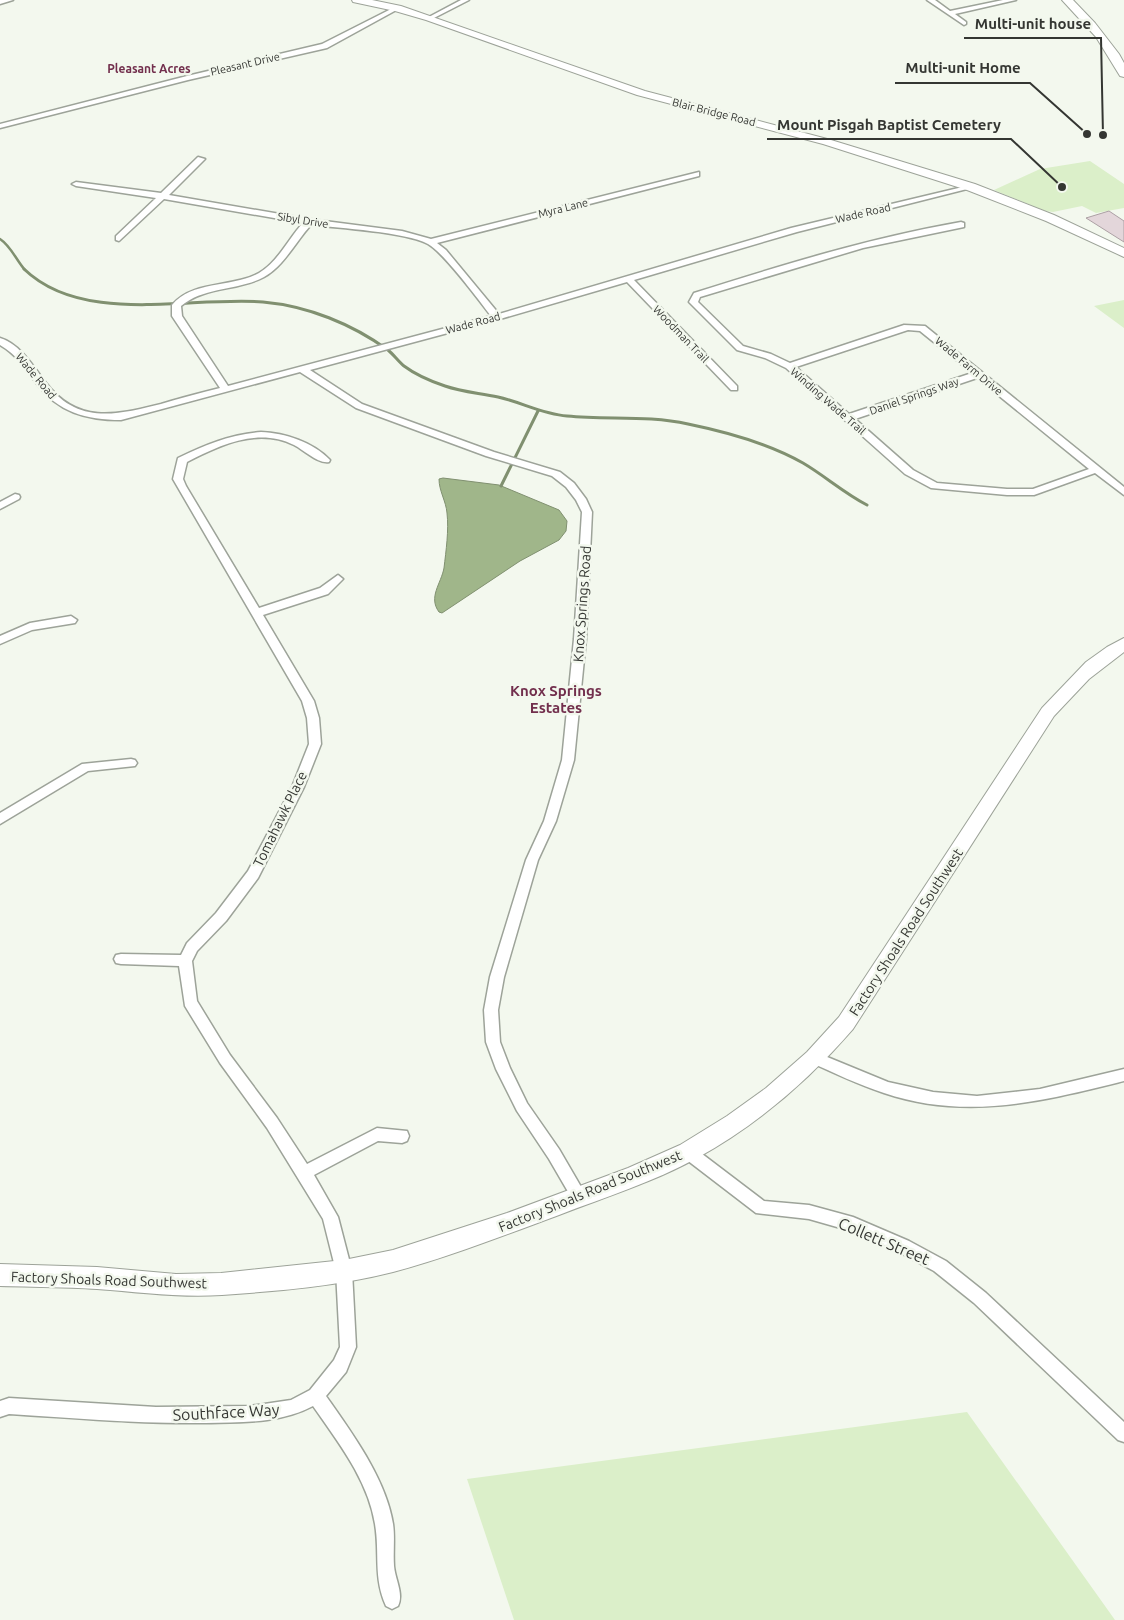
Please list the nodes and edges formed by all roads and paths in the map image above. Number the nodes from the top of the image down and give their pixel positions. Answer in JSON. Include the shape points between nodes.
{"nodes":[{"id":1,"x":10,"y":0,"type":"edge"},
{"id":2,"x":357,"y":0,"type":"edge"},
{"id":3,"x":466,"y":0,"type":"edge"},
{"id":4,"x":930,"y":0,"type":"edge"},
{"id":5,"x":1013,"y":0,"type":"edge"},
{"id":6,"x":1067,"y":0,"type":"edge"},
{"id":7,"x":0,"y":2,"type":"edge"},
{"id":8,"x":397,"y":8,"type":"junction"},
{"id":9,"x":948,"y":13,"type":"junction"},
{"id":10,"x":430,"y":18,"type":"junction"},
{"id":11,"x":964,"y":23,"type":"dead end"},
{"id":12,"x":1124,"y":74,"type":"edge"},
{"id":13,"x":0,"y":126,"type":"edge"},
{"id":14,"x":201,"y":159,"type":"dead end"},
{"id":15,"x":696,"y":174,"type":"dead end"},
{"id":16,"x":76,"y":184,"type":"dead end"},
{"id":17,"x":972,"y":187,"type":"junction"},
{"id":18,"x":163,"y":196,"type":"junction"},
{"id":19,"x":309,"y":222,"type":"junction"},
{"id":20,"x":961,"y":225,"type":"dead end"},
{"id":21,"x":119,"y":238,"type":"dead end"},
{"id":22,"x":431,"y":242,"type":"junction"},
{"id":23,"x":1124,"y":253,"type":"edge"},
{"id":24,"x":629,"y":279,"type":"junction"},
{"id":25,"x":497,"y":316,"type":"junction"},
{"id":26,"x":0,"y":341,"type":"edge"},
{"id":27,"x":789,"y":366,"type":"junction"},
{"id":28,"x":302,"y":369,"type":"junction"},
{"id":29,"x":979,"y":374,"type":"junction"},
{"id":30,"x":734,"y":388,"type":"dead end"},
{"id":31,"x":226,"y":390,"type":"junction"},
{"id":32,"x":848,"y":418,"type":"junction"},
{"id":33,"x":325,"y":460,"type":"dead end"},
{"id":34,"x":1095,"y":470,"type":"junction"},
{"id":35,"x":1124,"y":492,"type":"edge"},
{"id":36,"x":15,"y":497,"type":"dead end"},
{"id":37,"x":0,"y":506,"type":"edge"},
{"id":38,"x":338,"y":579,"type":"dead end"},
{"id":39,"x":257,"y":613,"type":"junction"},
{"id":40,"x":71,"y":620,"type":"dead end"},
{"id":41,"x":0,"y":640,"type":"edge"},
{"id":42,"x":1124,"y":644,"type":"edge"},
{"id":43,"x":131,"y":763,"type":"dead end"},
{"id":44,"x":0,"y":819,"type":"edge"},
{"id":45,"x":121,"y":959,"type":"dead end"},
{"id":46,"x":185,"y":961,"type":"junction"},
{"id":47,"x":815,"y":1058,"type":"junction"},
{"id":48,"x":1124,"y":1075,"type":"edge"},
{"id":49,"x":402,"y":1136,"type":"dead end"},
{"id":50,"x":688,"y":1152,"type":"junction"},
{"id":51,"x":304,"y":1173,"type":"junction"},
{"id":52,"x":579,"y":1197,"type":"junction"},
{"id":53,"x":344,"y":1272,"type":"junction"},
{"id":54,"x":0,"y":1275,"type":"edge"},
{"id":55,"x":316,"y":1396,"type":"junction"},
{"id":56,"x":0,"y":1409,"type":"edge"},
{"id":57,"x":1124,"y":1434,"type":"edge"},
{"id":58,"x":392,"y":1600,"type":"dead end"}],
"edges":[{"from":1,"to":7,"type":"street"},
{"from":2,"to":8,"type":"street","name":"Blair Bridge Road"},
{"from":3,"to":10,"type":"street"},
{"from":4,"to":9,"type":"street"},
{"from":5,"to":9,"type":"street"},
{"from":6,"to":12,"type":"street","via":[[1092,26]]},
{"from":8,"to":10,"type":"street","name":"Blair Bridge Road"},
{"from":8,"to":13,"type":"street","name":"Pleasant Drive","via":[[324,46]]},
{"from":9,"to":11,"type":"street"},
{"from":10,"to":17,"type":"street","name":"Blair Bridge Road","via":[[641,93],[827,142]]},
{"from":14,"to":18,"type":"street"},
{"from":15,"to":22,"type":"street","name":"Myra Lane"},
{"from":16,"to":18,"type":"street","name":"Sibyl Drive"},
{"from":17,"to":23,"type":"street","name":"Blair Bridge Road","via":[[1050,218]]},
{"from":17,"to":24,"type":"street","name":"Wade Road","via":[[794,230]]},
{"from":18,"to":19,"type":"street","name":"Sibyl Drive"},
{"from":18,"to":21,"type":"street"},
{"from":19,"to":22,"type":"street","name":"Sibyl Drive","via":[[402,234]]},
{"from":19,"to":31,"type":"street","via":[[262,274],[234,285],[183,297],[176,304],[176,316]]},
{"from":20,"to":27,"type":"street","name":"Winding Wade Trail","via":[[840,250],[696,295],[693,302],[740,348]]},
{"from":22,"to":25,"type":"street","name":"Sibyl Drive"},
{"from":24,"to":25,"type":"street","name":"Wade Road"},
{"from":24,"to":30,"type":"street","name":"Woodman Trail"},
{"from":25,"to":28,"type":"street","name":"Wade Road"},
{"from":26,"to":31,"type":"street","name":"Wade Road","via":[[29,364],[52,398],[79,413],[121,417]]},
{"from":27,"to":29,"type":"street","name":"Wade Farm Drive","via":[[907,327],[922,328]]},
{"from":27,"to":32,"type":"street","name":"Winding Wade Trail"},
{"from":28,"to":31,"type":"street","name":"Wade Road"},
{"from":28,"to":52,"type":"street","name":"Knox Springs Road","via":[[359,406],[490,454],[556,474],[570,485],[588,512],[568,760],[550,821],[532,860],[497,978],[491,1010],[493,1042],[503,1069],[522,1107]]},
{"from":29,"to":32,"type":"street","name":"Daniel Springs Way"},
{"from":29,"to":34,"type":"street","name":"Wade Farm Drive"},
{"from":32,"to":34,"type":"street","name":"Winding Wade Trail","via":[[909,472],[935,486],[1034,492]]},
{"from":33,"to":39,"type":"street","name":"Tomahawk Place","via":[[299,443],[265,435],[219,443],[182,460],[178,478],[181,486]]},
{"from":34,"to":35,"type":"street","name":"Wade Farm Drive"},
{"from":36,"to":37,"type":"street"},
{"from":38,"to":39,"type":"street","via":[[324,591]]},
{"from":39,"to":46,"type":"street","name":"Tomahawk Place","via":[[308,701],[315,744],[298,787],[253,874],[221,917],[192,947]]},
{"from":40,"to":41,"type":"street","via":[[30,627]]},
{"from":42,"to":47,"type":"street","name":"Factory Shoals Road Southwest","via":[[1091,667],[1048,712],[884,967],[846,1023]]},
{"from":43,"to":44,"type":"street","via":[[86,767]]},
{"from":45,"to":46,"type":"street"},
{"from":46,"to":51,"type":"street","via":[[190,1002]]},
{"from":47,"to":48,"type":"street","via":[[886,1088],[933,1098],[978,1102],[1040,1095]]},
{"from":47,"to":50,"type":"street","name":"Factory Shoals Road Southwest","via":[[774,1095]]},
{"from":49,"to":51,"type":"street","via":[[377,1134]]},
{"from":50,"to":52,"type":"street","name":"Factory Shoals Road Southwest"},
{"from":50,"to":57,"type":"street","name":"Collett Street","via":[[761,1208],[808,1212],[853,1224],[940,1266],[980,1298]]},
{"from":51,"to":53,"type":"street","via":[[330,1217]]},
{"from":52,"to":53,"type":"street","name":"Factory Shoals Road Southwest","via":[[441,1247]]},
{"from":53,"to":54,"type":"street","name":"Factory Shoals Road Southwest","via":[[176,1285],[97,1278]]},
{"from":53,"to":55,"type":"street","name":"Southface Way","via":[[348,1346],[340,1366]]},
{"from":55,"to":56,"type":"street","name":"Southface Way","via":[[292,1408],[250,1414],[156,1416],[9,1406]]},
{"from":55,"to":58,"type":"street","via":[[354,1450],[377,1499],[384,1524],[385,1567]]}]}
